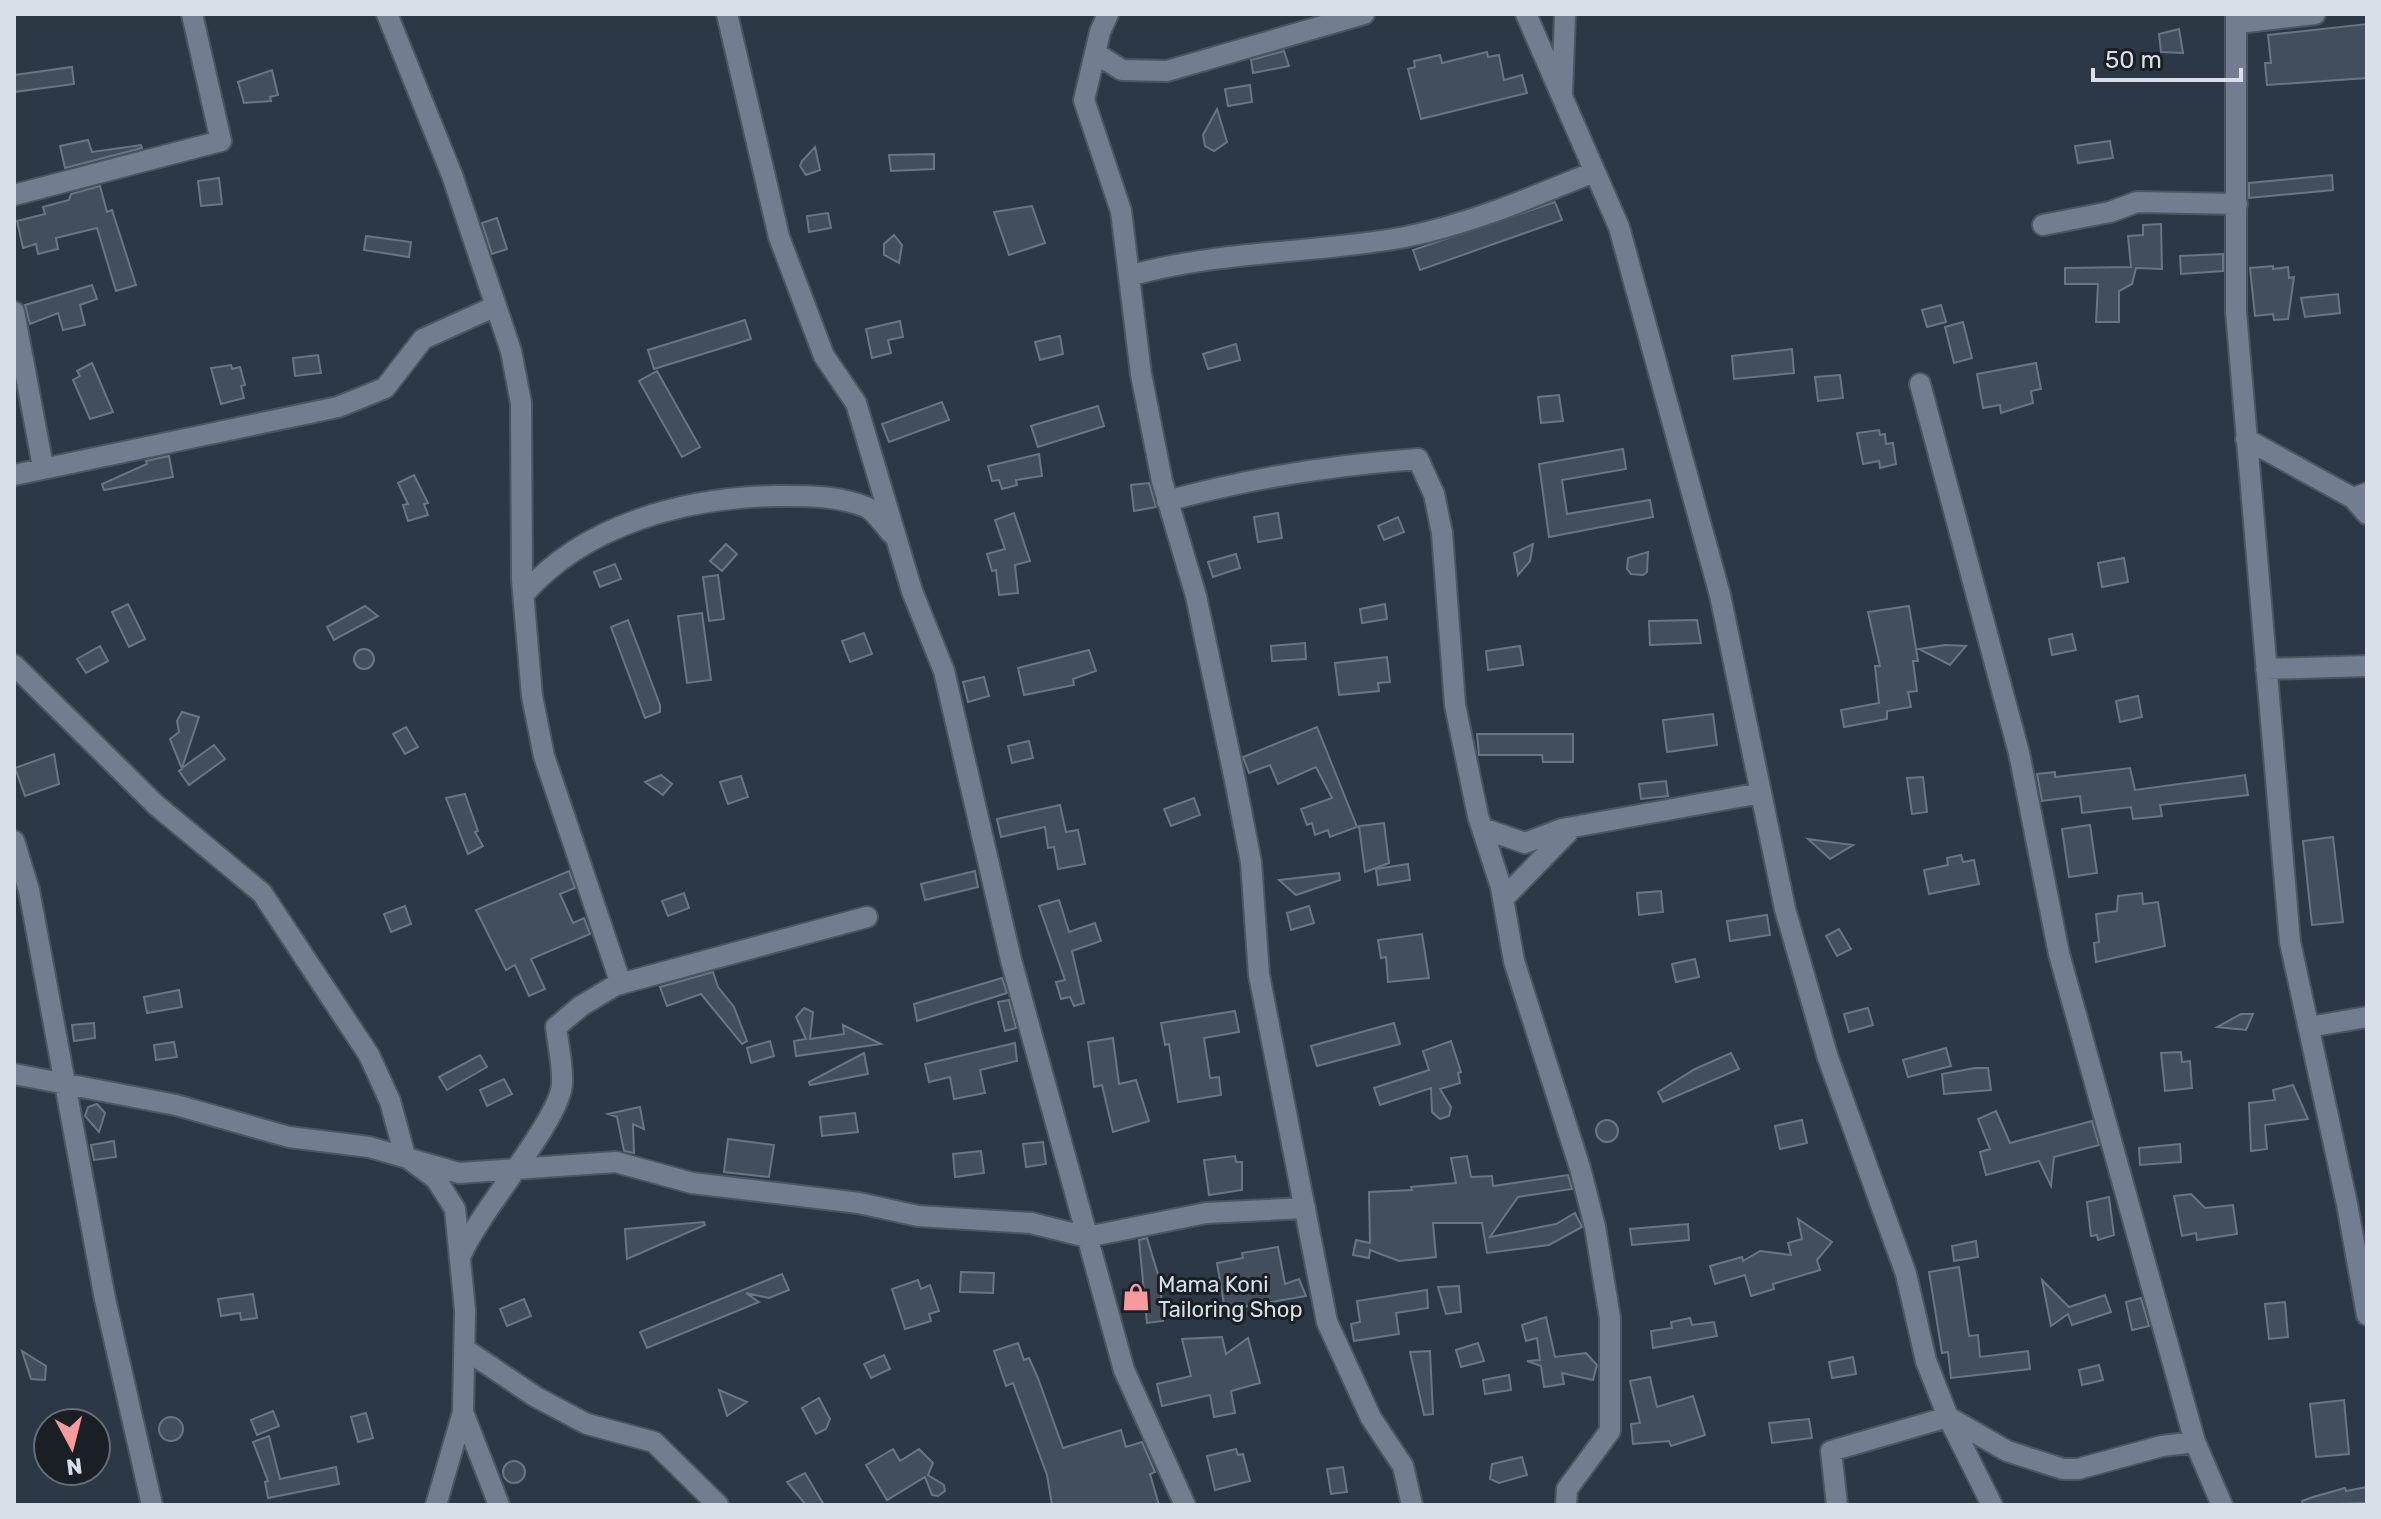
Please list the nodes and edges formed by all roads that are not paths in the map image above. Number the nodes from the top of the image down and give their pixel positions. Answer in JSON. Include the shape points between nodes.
{"nodes":[{"id":1,"x":192,"y":14,"type":"edge"},
{"id":2,"x":387,"y":14,"type":"edge"},
{"id":3,"x":727,"y":14,"type":"edge"},
{"id":4,"x":1108,"y":14,"type":"edge"},
{"id":5,"x":1364,"y":14,"type":"edge"},
{"id":6,"x":1526,"y":14,"type":"edge"},
{"id":7,"x":1565,"y":14,"type":"edge"},
{"id":8,"x":2315,"y":14,"type":"edge"},
{"id":9,"x":2237,"y":18,"type":"edge"},
{"id":10,"x":1095,"y":53,"type":"junction"},
{"id":11,"x":1562,"y":100,"type":"junction"},
{"id":12,"x":1594,"y":172,"type":"junction"},
{"id":13,"x":14,"y":195,"type":"edge"},
{"id":14,"x":2237,"y":204,"type":"junction"},
{"id":15,"x":2043,"y":225,"type":"dead end"},
{"id":16,"x":1129,"y":276,"type":"junction"},
{"id":17,"x":496,"y":306,"type":"junction"},
{"id":18,"x":14,"y":312,"type":"edge"},
{"id":19,"x":1920,"y":384,"type":"dead end"},
{"id":20,"x":2246,"y":439,"type":"junction"},
{"id":21,"x":43,"y":467,"type":"junction"},
{"id":22,"x":14,"y":475,"type":"edge"},
{"id":23,"x":2360,"y":496,"type":"edge"},
{"id":24,"x":1167,"y":501,"type":"junction"},
{"id":25,"x":2367,"y":514,"type":"edge"},
{"id":26,"x":897,"y":539,"type":"junction"},
{"id":27,"x":524,"y":594,"type":"junction"},
{"id":28,"x":14,"y":665,"type":"edge"},
{"id":29,"x":2367,"y":666,"type":"edge"},
{"id":30,"x":2266,"y":669,"type":"junction"},
{"id":31,"x":1761,"y":793,"type":"junction"},
{"id":32,"x":1573,"y":827,"type":"junction"},
{"id":33,"x":1482,"y":828,"type":"junction"},
{"id":34,"x":14,"y":841,"type":"edge"},
{"id":35,"x":1503,"y":899,"type":"junction"},
{"id":36,"x":867,"y":917,"type":"dead end"},
{"id":37,"x":621,"y":984,"type":"junction"},
{"id":38,"x":2367,"y":1017,"type":"edge"},
{"id":39,"x":2309,"y":1027,"type":"junction"},
{"id":40,"x":14,"y":1074,"type":"edge"},
{"id":41,"x":64,"y":1084,"type":"junction"},
{"id":42,"x":405,"y":1156,"type":"junction"},
{"id":43,"x":516,"y":1168,"type":"junction"},
{"id":44,"x":2357,"y":1203,"type":"edge"},
{"id":45,"x":1305,"y":1208,"type":"junction"},
{"id":46,"x":1087,"y":1237,"type":"junction"},
{"id":47,"x":459,"y":1259,"type":"junction"},
{"id":48,"x":2367,"y":1315,"type":"edge"},
{"id":49,"x":466,"y":1350,"type":"junction"},
{"id":50,"x":463,"y":1412,"type":"junction"},
{"id":51,"x":1948,"y":1417,"type":"junction"},
{"id":52,"x":2195,"y":1442,"type":"junction"},
{"id":53,"x":152,"y":1505,"type":"edge"},
{"id":54,"x":436,"y":1505,"type":"edge"},
{"id":55,"x":499,"y":1505,"type":"edge"},
{"id":56,"x":718,"y":1505,"type":"edge"},
{"id":57,"x":1185,"y":1505,"type":"edge"},
{"id":58,"x":1412,"y":1505,"type":"edge"},
{"id":59,"x":1566,"y":1505,"type":"edge"},
{"id":60,"x":1837,"y":1505,"type":"edge"},
{"id":61,"x":1992,"y":1505,"type":"edge"},
{"id":62,"x":2222,"y":1505,"type":"edge"}],
"edges":[{"from":1,"to":13,"type":"street","via":[[221,141]]},
{"from":2,"to":17,"type":"street","via":[[452,175]]},
{"from":3,"to":26,"type":"street","via":[[779,237],[824,356],[856,403]]},
{"from":4,"to":10,"type":"street"},
{"from":5,"to":10,"type":"street","via":[[1167,71],[1122,70]]},
{"from":6,"to":11,"type":"street"},
{"from":7,"to":11,"type":"street"},
{"from":8,"to":9,"type":"street"},
{"from":9,"to":14,"type":"street"},
{"from":10,"to":16,"type":"street","via":[[1084,100],[1121,211]]},
{"from":11,"to":12,"type":"street"},
{"from":12,"to":16,"type":"street","via":[[1475,219],[1406,236],[1179,262]]},
{"from":12,"to":31,"type":"street","via":[[1619,227],[1720,595]]},
{"from":14,"to":15,"type":"street","via":[[2137,202]]},
{"from":14,"to":20,"type":"street","via":[[2236,312]]},
{"from":16,"to":24,"type":"street","via":[[1141,374]]},
{"from":17,"to":21,"type":"street","via":[[423,339],[385,388],[338,407]]},
{"from":17,"to":27,"type":"street","via":[[521,403]]},
{"from":18,"to":21,"type":"street"},
{"from":19,"to":52,"type":"street","via":[[2019,753],[2059,954]]},
{"from":20,"to":23,"type":"street"},
{"from":20,"to":30,"type":"street"},
{"from":21,"to":22,"type":"street"},
{"from":23,"to":25,"type":"street"},
{"from":24,"to":33,"type":"street","via":[[1236,482],[1418,459],[1434,494],[1442,533],[1455,705]]},
{"from":24,"to":45,"type":"street","via":[[1196,596],[1235,780],[1251,862],[1259,975]]},
{"from":26,"to":27,"type":"street","via":[[869,508],[820,495],[688,504],[613,530],[541,575]]},
{"from":26,"to":46,"type":"street","via":[[944,671],[1011,960]]},
{"from":27,"to":37,"type":"street","via":[[532,696],[544,756]]},
{"from":28,"to":42,"type":"street","via":[[156,805],[262,893],[369,1055],[390,1101]]},
{"from":29,"to":30,"type":"street"},
{"from":30,"to":39,"type":"street","via":[[2290,942]]},
{"from":31,"to":32,"type":"street"},
{"from":31,"to":51,"type":"street","via":[[1785,909],[1828,1058],[1906,1274],[1926,1361]]},
{"from":32,"to":33,"type":"street","via":[[1525,843]]},
{"from":32,"to":35,"type":"street"},
{"from":33,"to":35,"type":"street"},
{"from":34,"to":41,"type":"street","via":[[29,890]]},
{"from":35,"to":59,"type":"street","via":[[1514,961],[1584,1183],[1610,1318],[1610,1431],[1567,1489]]},
{"from":36,"to":37,"type":"street"},
{"from":37,"to":43,"type":"street","via":[[556,1027],[563,1086]]},
{"from":38,"to":39,"type":"street"},
{"from":39,"to":44,"type":"street"},
{"from":40,"to":41,"type":"street"},
{"from":41,"to":42,"type":"street","via":[[176,1105],[289,1137]]},
{"from":41,"to":53,"type":"street"},
{"from":42,"to":43,"type":"street","via":[[459,1173]]},
{"from":42,"to":47,"type":"street","via":[[436,1179],[455,1209]]},
{"from":43,"to":46,"type":"street","via":[[616,1162],[692,1183],[859,1203],[918,1216],[1031,1223]]},
{"from":43,"to":47,"type":"street","via":[[470,1232]]},
{"from":44,"to":48,"type":"street"},
{"from":45,"to":46,"type":"street","via":[[1206,1213]]},
{"from":45,"to":58,"type":"street","via":[[1327,1322],[1371,1418],[1403,1466]]},
{"from":46,"to":57,"type":"street","via":[[1124,1370]]},
{"from":47,"to":49,"type":"street"},
{"from":49,"to":50,"type":"street"},
{"from":49,"to":56,"type":"street","via":[[587,1424],[654,1442]]},
{"from":50,"to":54,"type":"street"},
{"from":50,"to":55,"type":"street"},
{"from":51,"to":52,"type":"street","via":[[2007,1451],[2063,1469]]},
{"from":51,"to":60,"type":"street","via":[[1831,1451]]},
{"from":51,"to":61,"type":"street"},
{"from":52,"to":62,"type":"street"}]}
